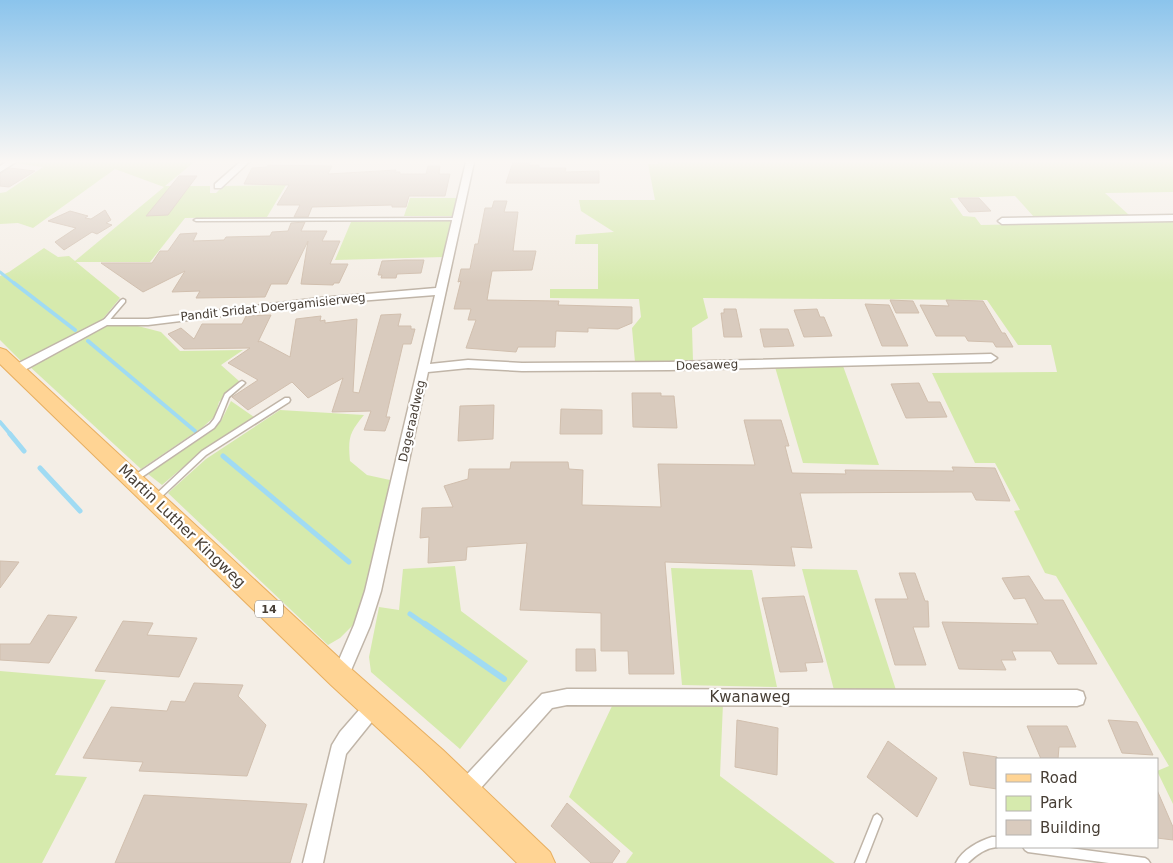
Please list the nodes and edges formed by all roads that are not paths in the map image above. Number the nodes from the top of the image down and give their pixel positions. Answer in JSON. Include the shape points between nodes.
{"nodes":[{"id":1,"x":462,"y":202,"type":"edge"},
{"id":2,"x":1173,"y":218,"type":"edge"},
{"id":3,"x":458,"y":219,"type":"junction"},
{"id":4,"x":196,"y":220,"type":"dead end"},
{"id":5,"x":1002,"y":221,"type":"dead end"},
{"id":6,"x":441,"y":292,"type":"junction"},
{"id":7,"x":123,"y":301,"type":"dead end"},
{"id":8,"x":106,"y":322,"type":"junction"},
{"id":9,"x":991,"y":358,"type":"dead end"},
{"id":10,"x":8,"y":361,"type":"edge"},
{"id":11,"x":424,"y":368,"type":"junction"},
{"id":12,"x":242,"y":384,"type":"dead end"},
{"id":13,"x":287,"y":400,"type":"dead end"},
{"id":14,"x":133,"y":479,"type":"junction"},
{"id":15,"x":154,"y":500,"type":"junction"},
{"id":16,"x":340,"y":676,"type":"junction"},
{"id":17,"x":1077,"y":698,"type":"dead end"},
{"id":18,"x":373,"y":707,"type":"junction"},
{"id":19,"x":464,"y":792,"type":"junction"},
{"id":20,"x":877,"y":819,"type":"dead end"},
{"id":21,"x":996,"y":842,"type":"edge"},
{"id":22,"x":1035,"y":848,"type":"edge"},
{"id":23,"x":313,"y":863,"type":"edge"},
{"id":24,"x":539,"y":863,"type":"edge"},
{"id":25,"x":860,"y":863,"type":"edge"},
{"id":26,"x":961,"y":863,"type":"edge"},
{"id":27,"x":1145,"y":863,"type":"edge"}],
"edges":[{"from":1,"to":3,"type":"street","name":"Dageraadweg"},
{"from":2,"to":5,"type":"street"},
{"from":3,"to":4,"type":"lane"},
{"from":3,"to":6,"type":"street","name":"Dageraadweg"},
{"from":6,"to":8,"type":"street","name":"Pandit Sridat Doergamisierweg","via":[[320,301],[148,322]]},
{"from":6,"to":11,"type":"street","name":"Dageraadweg"},
{"from":7,"to":8,"type":"lane"},
{"from":8,"to":10,"type":"street"},
{"from":9,"to":11,"type":"street","name":"Doesaweg","via":[[640,367],[468,364]]},
{"from":10,"to":14,"type":"main road","name":"Martin Luther Kingweg","number":"14"},
{"from":11,"to":16,"type":"street","name":"Dageraadweg","via":[[373,591]]},
{"from":12,"to":14,"type":"lane","via":[[227,396],[212,426]]},
{"from":13,"to":15,"type":"lane","via":[[204,453]]},
{"from":14,"to":15,"type":"main road","name":"Martin Luther Kingweg","number":"14"},
{"from":15,"to":16,"type":"main road","name":"Martin Luther Kingweg","number":"14"},
{"from":16,"to":18,"type":"main road","name":"Martin Luther Kingweg","number":"14"},
{"from":17,"to":19,"type":"street","name":"Kwanaweg","via":[[567,696],[548,700]]},
{"from":18,"to":19,"type":"main road","name":"Martin Luther Kingweg","number":"14"},
{"from":18,"to":23,"type":"street","via":[[338,751]]},
{"from":19,"to":24,"type":"main road","name":"Martin Luther Kingweg","number":"14"},
{"from":20,"to":25,"type":"lane"},
{"from":21,"to":26,"type":"lane","via":[[969,854]]},
{"from":22,"to":27,"type":"lane"}]}
